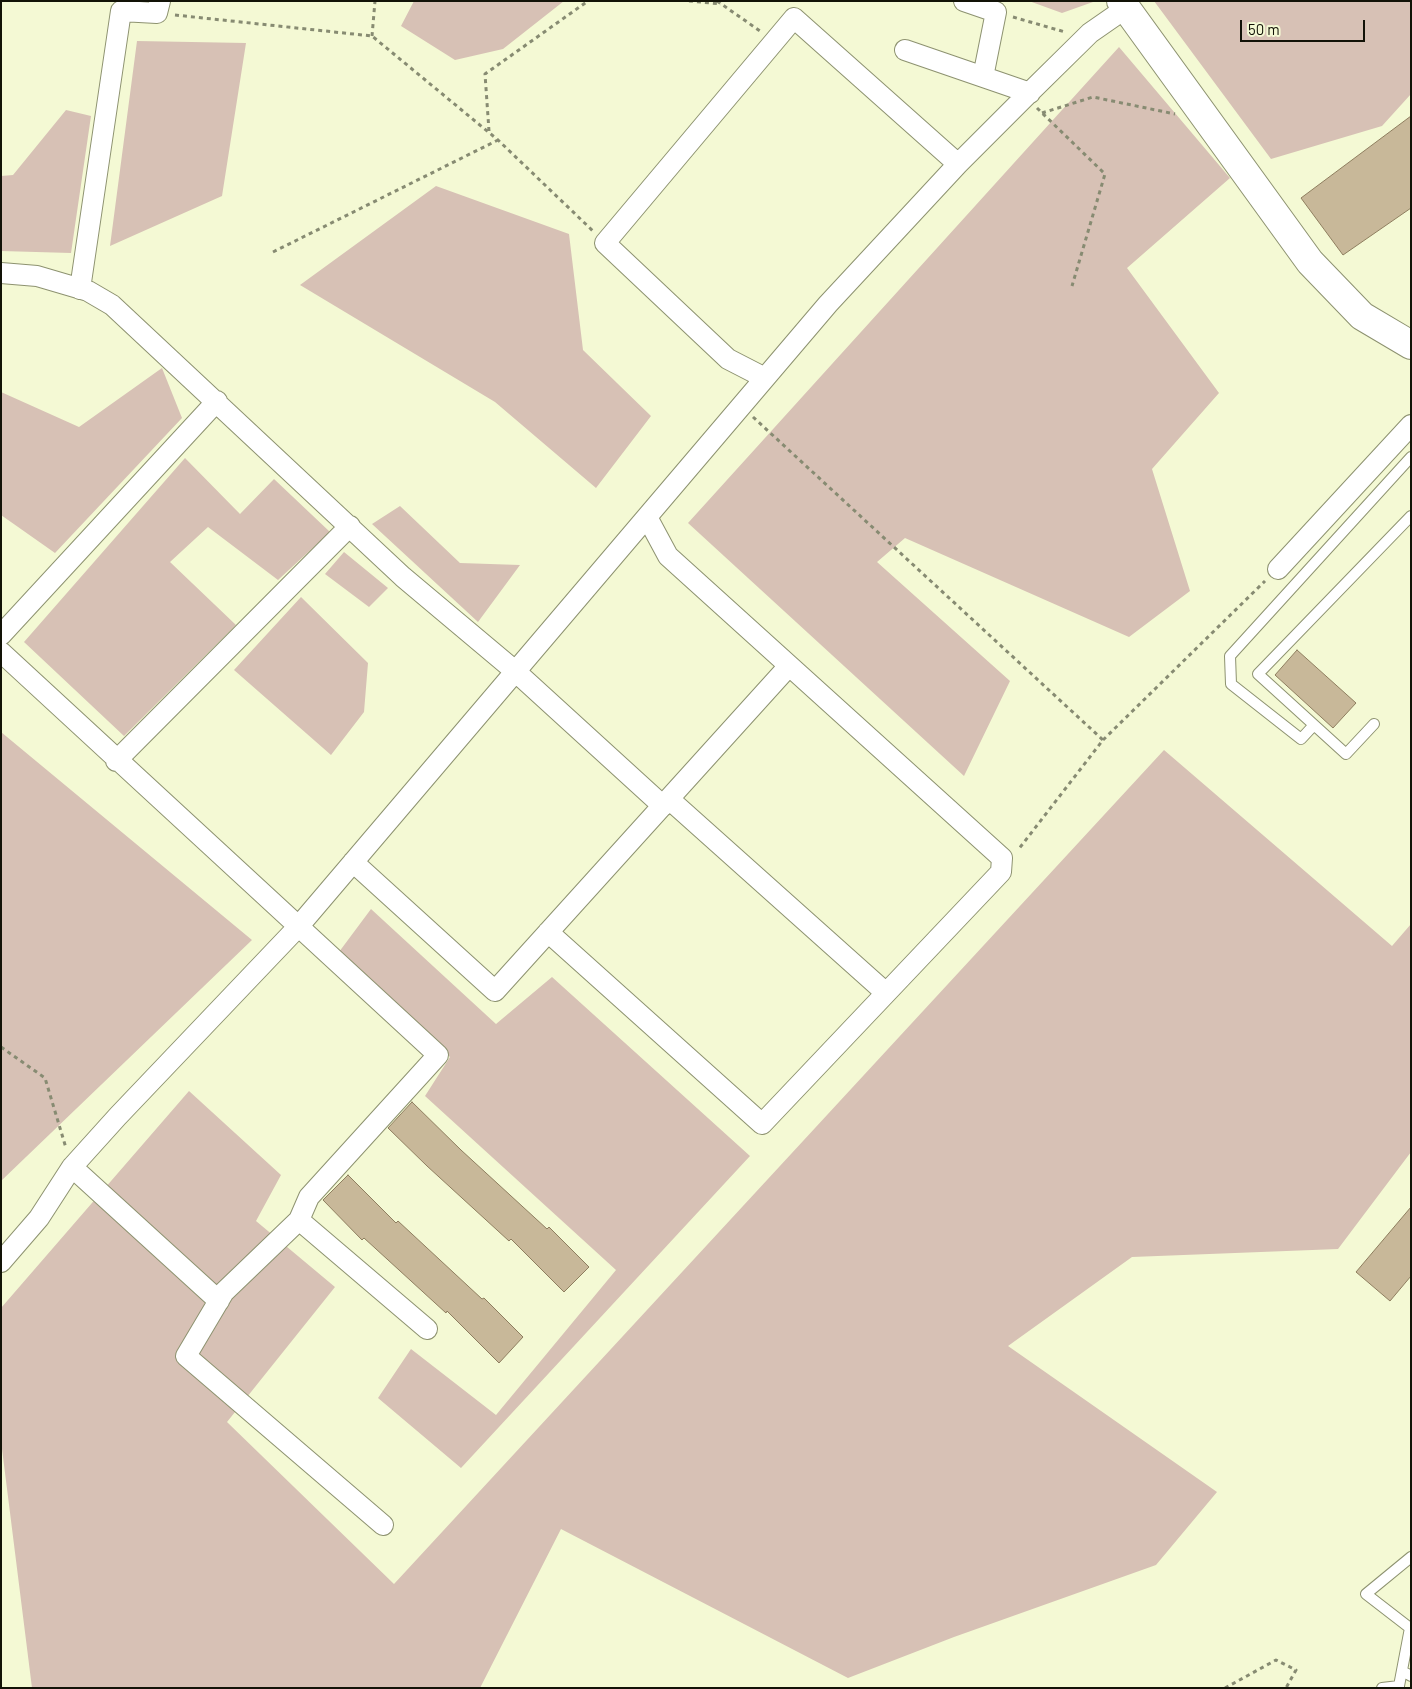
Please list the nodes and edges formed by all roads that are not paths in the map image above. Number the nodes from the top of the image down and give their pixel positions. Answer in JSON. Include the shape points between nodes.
{"nodes":[{"id":1,"x":964,"y":1,"type":"edge"},
{"id":2,"x":1124,"y":4,"type":"edge"},
{"id":3,"x":158,"y":7,"type":"edge"},
{"id":4,"x":905,"y":50,"type":"dead end"},
{"id":5,"x":983,"y":77,"type":"junction"},
{"id":6,"x":1028,"y":95,"type":"junction"},
{"id":7,"x":958,"y":164,"type":"junction"},
{"id":8,"x":1,"y":273,"type":"edge"},
{"id":9,"x":80,"y":289,"type":"junction"},
{"id":10,"x":1411,"y":345,"type":"edge"},
{"id":11,"x":766,"y":378,"type":"junction"},
{"id":12,"x":217,"y":401,"type":"junction"},
{"id":13,"x":1411,"y":425,"type":"edge"},
{"id":14,"x":1411,"y":456,"type":"edge"},
{"id":15,"x":1411,"y":516,"type":"edge"},
{"id":16,"x":647,"y":517,"type":"junction"},
{"id":17,"x":350,"y":526,"type":"junction"},
{"id":18,"x":1278,"y":569,"type":"road end"},
{"id":19,"x":1,"y":635,"type":"edge"},
{"id":20,"x":1,"y":652,"type":"edge"},
{"id":21,"x":788,"y":667,"type":"junction"},
{"id":22,"x":515,"y":671,"type":"junction"},
{"id":23,"x":1374,"y":724,"type":"dead end"},
{"id":24,"x":1314,"y":725,"type":"junction"},
{"id":25,"x":116,"y":761,"type":"junction"},
{"id":26,"x":666,"y":802,"type":"junction"},
{"id":27,"x":353,"y":862,"type":"junction"},
{"id":28,"x":298,"y":927,"type":"junction"},
{"id":29,"x":548,"y":932,"type":"junction"},
{"id":30,"x":886,"y":993,"type":"junction"},
{"id":31,"x":72,"y":1167,"type":"junction"},
{"id":32,"x":299,"y":1220,"type":"junction"},
{"id":33,"x":1,"y":1262,"type":"edge"},
{"id":34,"x":219,"y":1301,"type":"junction"},
{"id":35,"x":427,"y":1329,"type":"dead end"},
{"id":36,"x":382,"y":1525,"type":"dead end"},
{"id":37,"x":1411,"y":1557,"type":"edge"},
{"id":38,"x":1406,"y":1673,"type":"edge"},
{"id":39,"x":1382,"y":1688,"type":"edge"}],
"edges":[{"from":1,"to":5,"type":"street","via":[[996,12]]},
{"from":2,"to":6,"type":"street","via":[[1084,38]]},
{"from":2,"to":10,"type":"street","via":[[1310,262],[1362,316]]},
{"from":3,"to":9,"type":"street","via":[[121,12]]},
{"from":4,"to":5,"type":"street"},
{"from":5,"to":6,"type":"street"},
{"from":6,"to":7,"type":"street"},
{"from":7,"to":11,"type":"street","via":[[828,304]]},
{"from":7,"to":11,"type":"street","via":[[794,18],[605,243],[728,360]]},
{"from":8,"to":9,"type":"street","via":[[37,276]]},
{"from":9,"to":12,"type":"street","via":[[112,305]]},
{"from":11,"to":16,"type":"street"},
{"from":12,"to":17,"type":"street"},
{"from":12,"to":19,"type":"street"},
{"from":13,"to":18,"type":"street"},
{"from":14,"to":24,"type":"lane","via":[[1230,656],[1231,684],[1301,739]]},
{"from":15,"to":24,"type":"lane","via":[[1258,674]]},
{"from":16,"to":21,"type":"street","via":[[668,556]]},
{"from":16,"to":22,"type":"street"},
{"from":17,"to":22,"type":"street","via":[[404,577]]},
{"from":17,"to":25,"type":"street"},
{"from":20,"to":25,"type":"street"},
{"from":21,"to":26,"type":"street"},
{"from":21,"to":30,"type":"street","via":[[1002,858],[1001,872]]},
{"from":22,"to":26,"type":"street"},
{"from":22,"to":27,"type":"street"},
{"from":23,"to":24,"type":"lane","via":[[1346,754]]},
{"from":25,"to":28,"type":"street"},
{"from":26,"to":29,"type":"street"},
{"from":26,"to":30,"type":"street"},
{"from":27,"to":28,"type":"street"},
{"from":27,"to":29,"type":"street","via":[[495,992]]},
{"from":28,"to":31,"type":"street"},
{"from":28,"to":32,"type":"street","via":[[438,1056],[309,1197]]},
{"from":29,"to":30,"type":"street","via":[[762,1124]]},
{"from":31,"to":33,"type":"street","via":[[39,1218]]},
{"from":31,"to":34,"type":"street"},
{"from":32,"to":34,"type":"street","via":[[224,1292]]},
{"from":32,"to":35,"type":"street"},
{"from":34,"to":36,"type":"street","via":[[186,1356]]},
{"from":37,"to":38,"type":"lane","via":[[1366,1594],[1410,1628]]},
{"from":38,"to":39,"type":"lane","via":[[1399,1686]]}]}
